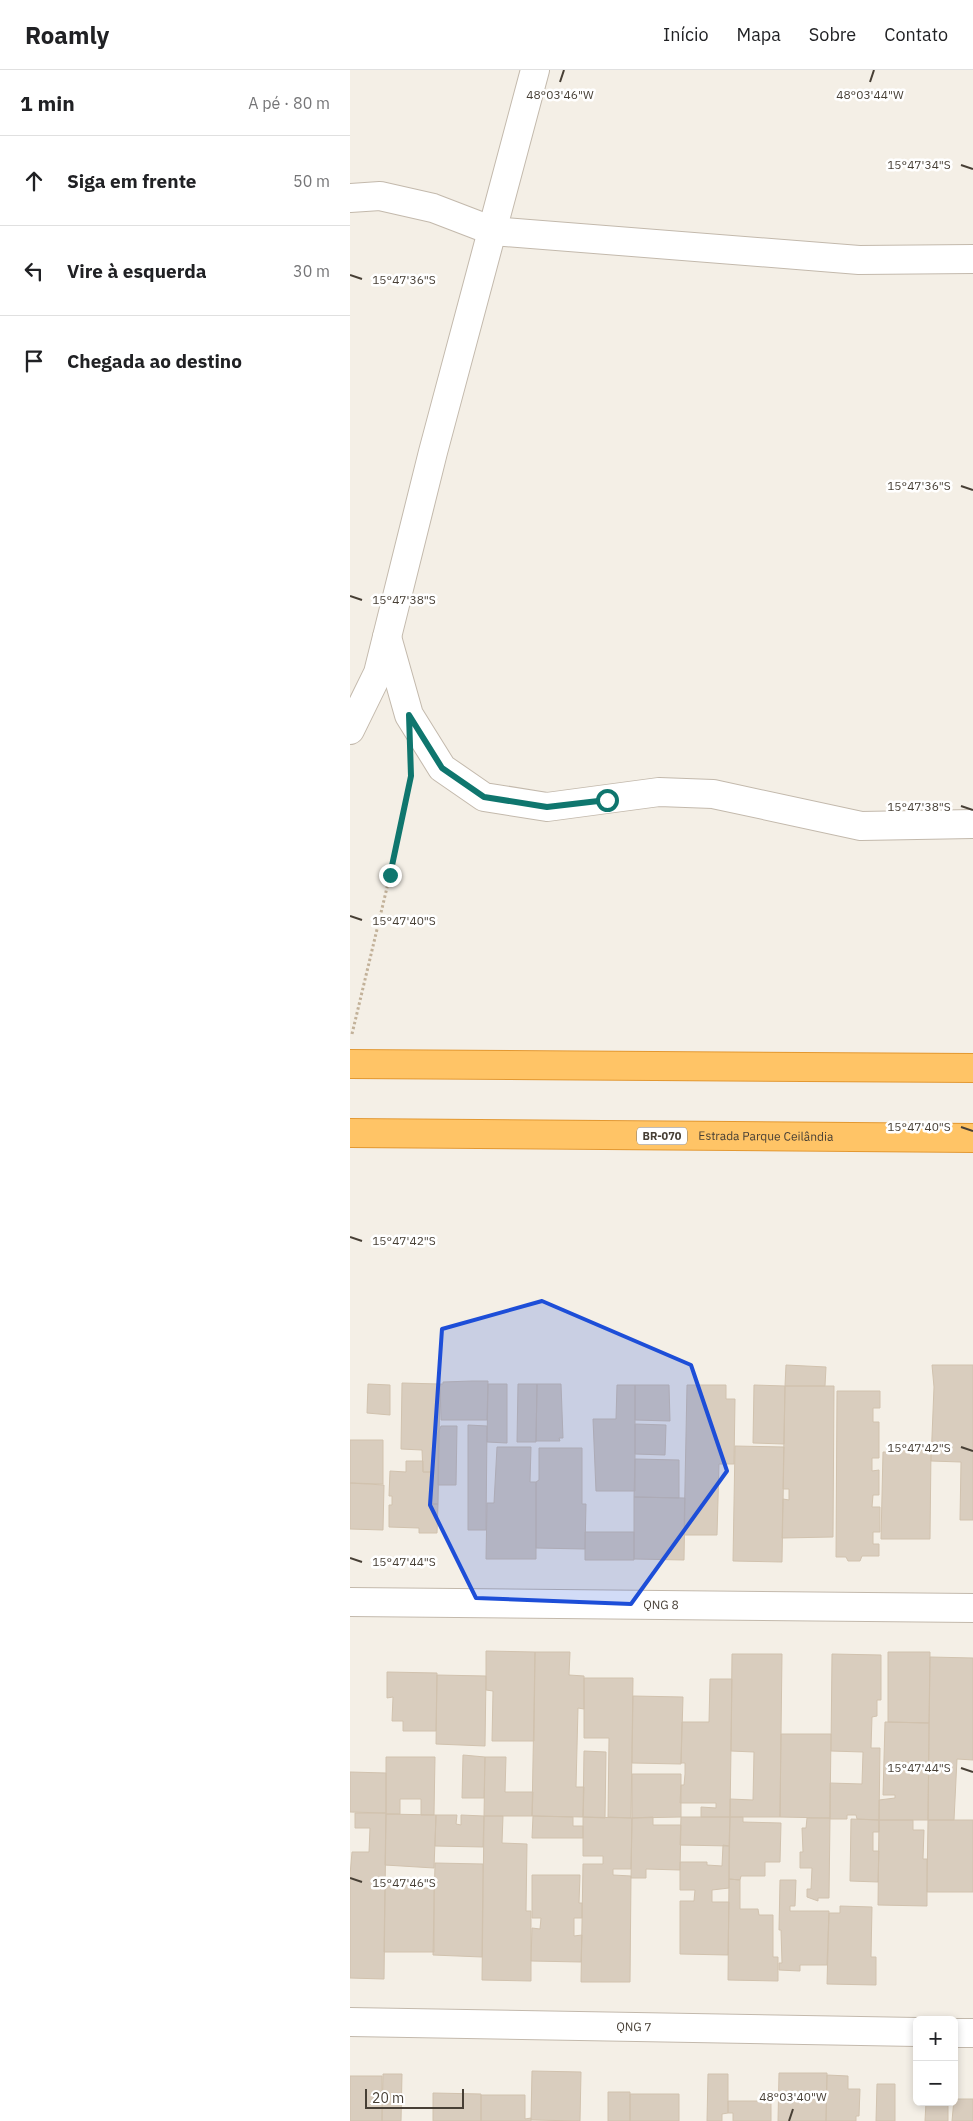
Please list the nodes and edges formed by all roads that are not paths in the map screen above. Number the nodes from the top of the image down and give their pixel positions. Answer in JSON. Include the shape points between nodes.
{"nodes":[{"id":1,"x":526,"y":76,"type":"edge"},
{"id":2,"x":350,"y":198,"type":"edge"},
{"id":3,"x":493,"y":230,"type":"junction"},
{"id":4,"x":973,"y":259,"type":"edge"},
{"id":5,"x":387,"y":637,"type":"junction"},
{"id":6,"x":350,"y":730,"type":"edge"},
{"id":7,"x":973,"y":824,"type":"edge"},
{"id":8,"x":350,"y":1064,"type":"edge"},
{"id":9,"x":973,"y":1068,"type":"edge"},
{"id":10,"x":350,"y":1133,"type":"edge"},
{"id":11,"x":973,"y":1138,"type":"edge"},
{"id":12,"x":350,"y":1602,"type":"edge"},
{"id":13,"x":973,"y":1608,"type":"edge"},
{"id":14,"x":350,"y":2022,"type":"edge"},
{"id":15,"x":913,"y":2032,"type":"edge"},
{"id":16,"x":958,"y":2033,"type":"edge"},
{"id":17,"x":973,"y":2033,"type":"edge"}],
"edges":[{"from":1,"to":3,"type":"street"},
{"from":2,"to":3,"type":"street","via":[[380,196],[433,208]]},
{"from":3,"to":4,"type":"street","via":[[859,260]]},
{"from":3,"to":5,"type":"street"},
{"from":5,"to":6,"type":"street","via":[[378,673]]},
{"from":5,"to":7,"type":"street","via":[[409,715],[442,768],[484,797],[547,807],[659,792],[713,794],[861,826]]},
{"from":8,"to":9,"type":"highway"},
{"from":10,"to":11,"type":"highway","name":"Estrada Parque Ceilândia","number":"BR-070"},
{"from":12,"to":13,"type":"street","name":"QNG 8"},
{"from":14,"to":15,"type":"street","name":"QNG 7"},
{"from":16,"to":17,"type":"street"}]}
